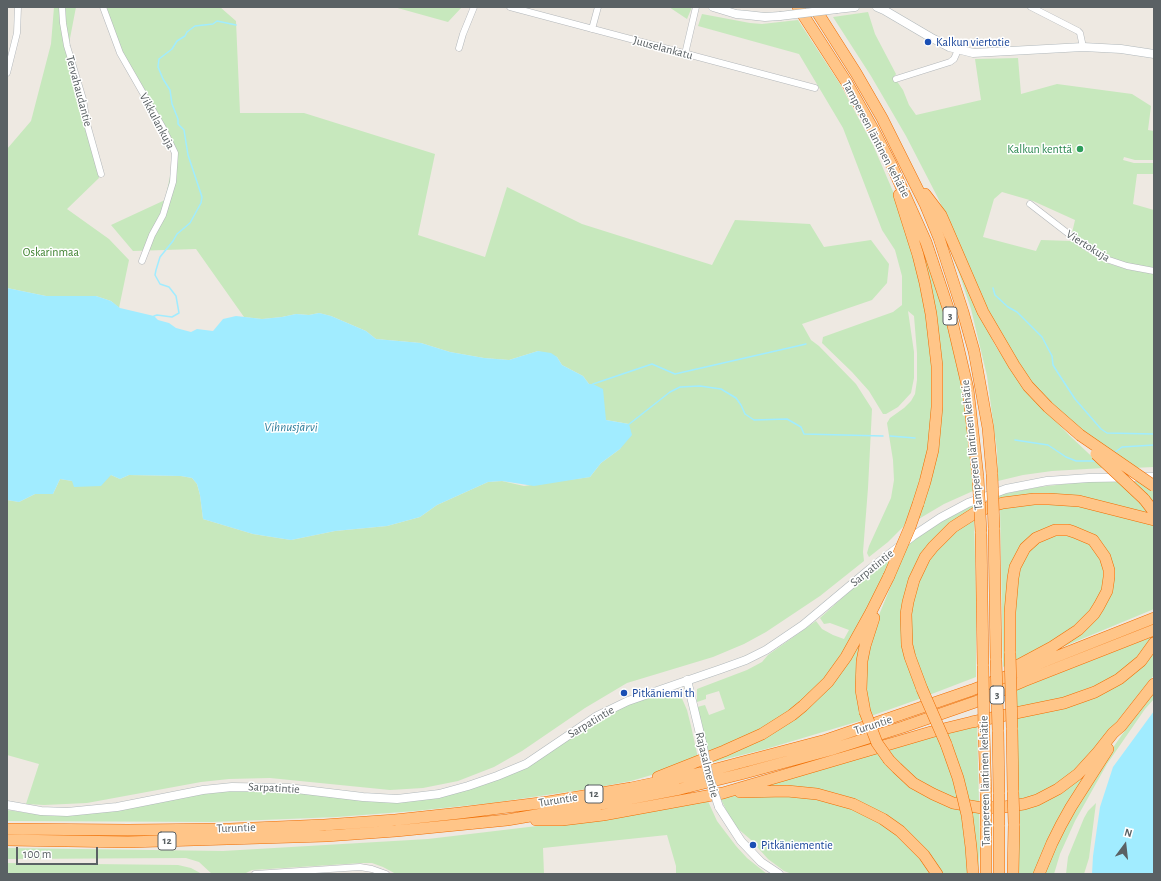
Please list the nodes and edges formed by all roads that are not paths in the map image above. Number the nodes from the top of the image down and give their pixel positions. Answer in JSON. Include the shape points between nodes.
{"nodes":[{"id":1,"x":18,"y":7,"type":"edge"},
{"id":2,"x":62,"y":7,"type":"edge"},
{"id":3,"x":103,"y":7,"type":"edge"},
{"id":4,"x":474,"y":7,"type":"edge"},
{"id":5,"x":510,"y":7,"type":"edge"},
{"id":6,"x":598,"y":7,"type":"edge"},
{"id":7,"x":696,"y":7,"type":"edge"},
{"id":8,"x":712,"y":7,"type":"edge"},
{"id":9,"x":798,"y":7,"type":"edge"},
{"id":10,"x":814,"y":7,"type":"edge"},
{"id":11,"x":855,"y":7,"type":"edge"},
{"id":12,"x":877,"y":7,"type":"edge"},
{"id":13,"x":1031,"y":7,"type":"edge"},
{"id":14,"x":532,"y":10,"type":"edge"},
{"id":15,"x":592,"y":29,"type":"junction"},
{"id":16,"x":1083,"y":47,"type":"junction"},
{"id":17,"x":459,"y":48,"type":"dead end"},
{"id":18,"x":958,"y":50,"type":"junction"},
{"id":19,"x":685,"y":54,"type":"junction"},
{"id":20,"x":1154,"y":54,"type":"edge"},
{"id":21,"x":7,"y":73,"type":"edge"},
{"id":22,"x":896,"y":79,"type":"dead end"},
{"id":23,"x":815,"y":88,"type":"dead end"},
{"id":24,"x":891,"y":164,"type":"junction"},
{"id":25,"x":101,"y":174,"type":"dead end"},
{"id":26,"x":911,"y":174,"type":"junction"},
{"id":27,"x":1030,"y":204,"type":"dead end"},
{"id":28,"x":142,"y":261,"type":"dead end"},
{"id":29,"x":1154,"y":271,"type":"edge"},
{"id":30,"x":1079,"y":437,"type":"junction"},
{"id":31,"x":1154,"y":477,"type":"edge"},
{"id":32,"x":1154,"y":486,"type":"edge"},
{"id":33,"x":1153,"y":514,"type":"edge"},
{"id":34,"x":889,"y":576,"type":"junction"},
{"id":35,"x":1154,"y":618,"type":"edge"},
{"id":36,"x":1154,"y":630,"type":"edge"},
{"id":37,"x":1154,"y":643,"type":"edge"},
{"id":38,"x":687,"y":680,"type":"junction"},
{"id":39,"x":1154,"y":684,"type":"edge"},
{"id":40,"x":972,"y":690,"type":"junction"},
{"id":41,"x":1121,"y":726,"type":"junction"},
{"id":42,"x":631,"y":788,"type":"junction"},
{"id":43,"x":723,"y":793,"type":"junction"},
{"id":44,"x":7,"y":805,"type":"edge"},
{"id":45,"x":507,"y":820,"type":"junction"},
{"id":46,"x":7,"y":829,"type":"edge"},
{"id":47,"x":7,"y":840,"type":"edge"},
{"id":48,"x":280,"y":873,"type":"edge"},
{"id":49,"x":255,"y":874,"type":"edge"},
{"id":50,"x":386,"y":874,"type":"edge"},
{"id":51,"x":779,"y":874,"type":"edge"},
{"id":52,"x":937,"y":874,"type":"edge"},
{"id":53,"x":973,"y":874,"type":"edge"},
{"id":54,"x":986,"y":874,"type":"edge"},
{"id":55,"x":999,"y":874,"type":"edge"},
{"id":56,"x":1013,"y":874,"type":"edge"},
{"id":57,"x":1039,"y":874,"type":"edge"}],
"edges":[{"from":1,"to":21,"type":"street","via":[[17,33]]},
{"from":2,"to":25,"type":"street","name":"Tervahaudantie","via":[[67,46]]},
{"from":3,"to":28,"type":"street","name":"Vikkulankuja","via":[[120,53],[175,153],[173,182],[163,215]]},
{"from":4,"to":17,"type":"street"},
{"from":5,"to":14,"type":"street","name":"Juuselankatu"},
{"from":6,"to":15,"type":"street"},
{"from":7,"to":19,"type":"street"},
{"from":8,"to":11,"type":"main road","bridge":true,"via":[[736,14],[764,17]]},
{"from":9,"to":24,"type":"highway","name":"Tampereen läntinen kehätie","number":"3","via":[[847,83]]},
{"from":10,"to":26,"type":"highway","name":"Tampereen läntinen kehätie","number":"3","via":[[856,73]]},
{"from":12,"to":18,"type":"main road"},
{"from":13,"to":16,"type":"street","via":[[1078,31]]},
{"from":14,"to":15,"type":"street","name":"Juuselankatu"},
{"from":15,"to":19,"type":"street","name":"Juuselankatu"},
{"from":16,"to":18,"type":"main road","via":[[991,53]]},
{"from":16,"to":20,"type":"main road"},
{"from":18,"to":22,"type":"street","via":[[950,62]]},
{"from":19,"to":23,"type":"street","name":"Juuselankatu"},
{"from":24,"to":34,"type":"highway","bridge":true,"via":[[925,283],[937,366],[937,408],[933,450],[925,482],[906,539]]},
{"from":24,"to":54,"type":"highway","name":"Tampereen läntinen kehätie","number":"3","bridge":true,"via":[[926,242],[951,317],[968,389],[981,532]]},
{"from":26,"to":30,"type":"highway","via":[[941,215],[983,312],[1014,365],[1028,386]]},
{"from":26,"to":55,"type":"highway","name":"Tampereen läntinen kehätie","number":"3","bridge":true,"via":[[939,238],[965,318],[974,351],[988,428],[994,528]]},
{"from":27,"to":29,"type":"street","name":"Viertokuja","via":[[1083,245],[1109,260]]},
{"from":30,"to":32,"type":"highway","bridge":true},
{"from":30,"to":33,"type":"highway","bridge":true,"via":[[1144,499]]},
{"from":31,"to":38,"type":"main road","name":"Sarpatintie","via":[[1046,481],[1006,489],[968,503],[913,536],[803,624],[766,650]]},
{"from":33,"to":53,"type":"highway","bridge":true,"via":[[1056,499],[1003,503],[975,513],[953,527],[925,557],[909,597],[906,614],[907,645],[958,778],[967,815]]},
{"from":34,"to":41,"type":"highway","bridge":true,"via":[[869,631],[862,661],[861,690],[865,712],[877,742],[896,768],[913,783],[953,803],[973,807],[1004,807],[1037,800],[1068,783]]},
{"from":34,"to":42,"type":"highway","via":[[846,657],[828,682],[803,706],[762,734]]},
{"from":35,"to":40,"type":"highway","name":"Turuntie","number":"12"},
{"from":36,"to":45,"type":"highway","name":"Turuntie","number":"12","via":[[975,702],[830,750],[680,789]]},
{"from":37,"to":43,"type":"highway","via":[[1141,661],[1119,679],[1084,697],[931,732]]},
{"from":38,"to":44,"type":"main road","name":"Sarpatintie","via":[[639,696],[597,716],[513,770],[439,794],[385,798],[288,788],[232,787],[86,811],[41,812]]},
{"from":38,"to":51,"type":"main road","name":"Rajasalmentie","bridge":true,"via":[[709,777],[719,807],[741,841],[761,862]]},
{"from":39,"to":41,"type":"highway"},
{"from":40,"to":42,"type":"highway","name":"Turuntie","number":"12","via":[[826,740],[701,773]]},
{"from":40,"to":56,"type":"highway","bridge":true,"via":[[1052,647],[1078,630],[1094,614],[1105,598],[1109,577],[1108,563],[1093,540],[1068,530],[1055,530],[1036,538],[1025,548],[1013,578],[1010,612],[1010,653],[1012,728],[1013,792],[1014,824]]},
{"from":41,"to":57,"type":"highway","via":[[1071,806]]},
{"from":42,"to":46,"type":"highway","name":"Turuntie","number":"12","via":[[460,813],[324,825],[230,829]]},
{"from":43,"to":45,"type":"highway","via":[[574,819]]},
{"from":43,"to":52,"type":"highway","via":[[800,792],[853,804],[883,818],[900,831],[924,855]]},
{"from":45,"to":47,"type":"highway","name":"Turuntie","number":"12","via":[[326,836],[128,842]]},
{"from":48,"to":49,"type":"street"},
{"from":48,"to":50,"type":"street","via":[[360,867]]}]}
